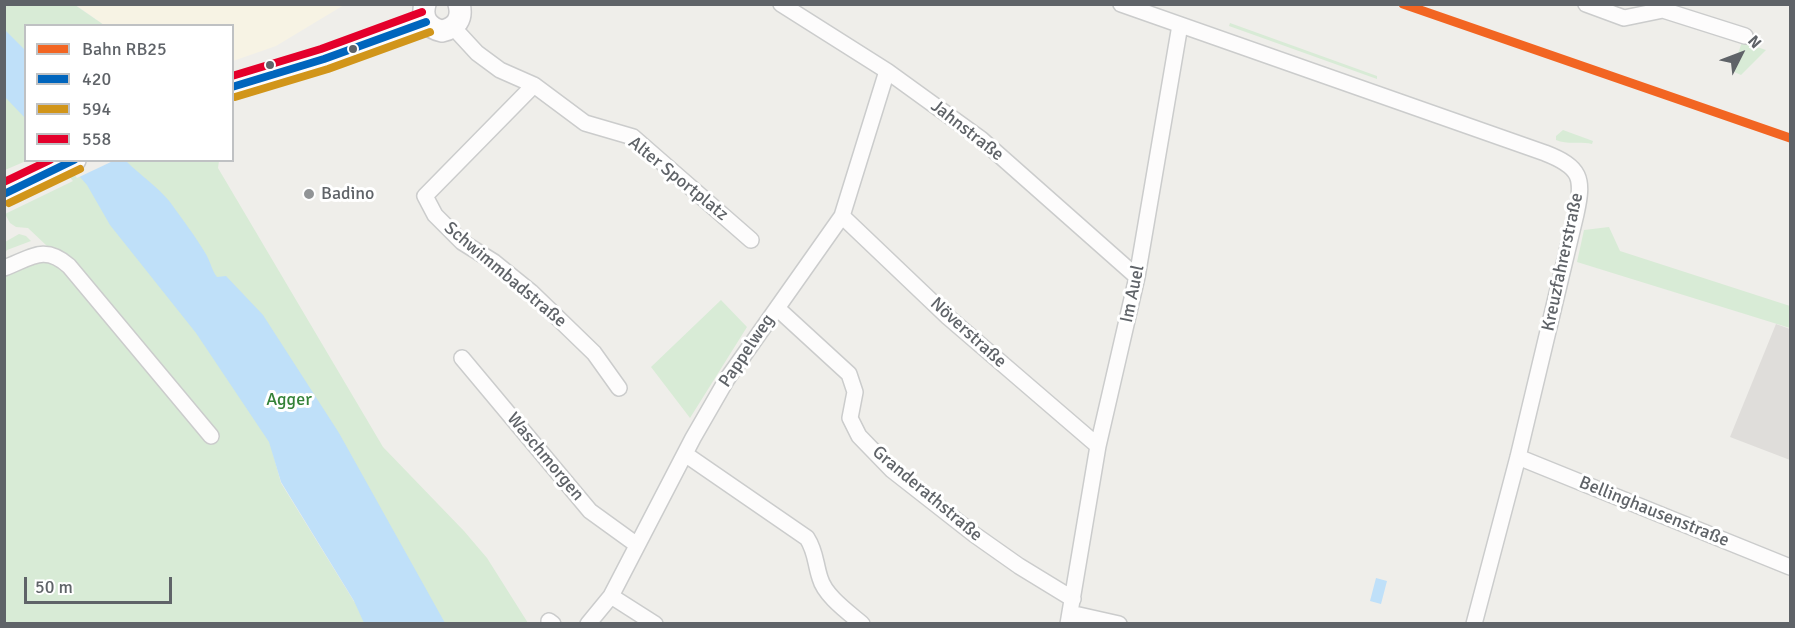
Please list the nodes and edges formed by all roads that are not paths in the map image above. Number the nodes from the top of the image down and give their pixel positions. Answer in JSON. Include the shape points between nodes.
{"nodes":[{"id":1,"x":780,"y":4,"type":"edge"},
{"id":2,"x":1121,"y":4,"type":"edge"},
{"id":3,"x":1586,"y":4,"type":"edge"},
{"id":4,"x":459,"y":5,"type":"edge"},
{"id":5,"x":426,"y":13,"type":"edge"},
{"id":6,"x":1180,"y":25,"type":"junction"},
{"id":7,"x":453,"y":27,"type":"junction"},
{"id":8,"x":1744,"y":36,"type":"dead end"},
{"id":9,"x":887,"y":72,"type":"junction"},
{"id":10,"x":534,"y":85,"type":"junction"},
{"id":11,"x":234,"y":86,"type":"edge"},
{"id":12,"x":71,"y":162,"type":"edge"},
{"id":13,"x":9,"y":192,"type":"edge"},
{"id":14,"x":842,"y":216,"type":"junction"},
{"id":15,"x":751,"y":240,"type":"dead end"},
{"id":16,"x":4,"y":268,"type":"edge"},
{"id":17,"x":1137,"y":277,"type":"junction"},
{"id":18,"x":777,"y":308,"type":"junction"},
{"id":19,"x":462,"y":358,"type":"dead end"},
{"id":20,"x":619,"y":388,"type":"dead end"},
{"id":21,"x":211,"y":436,"type":"dead end"},
{"id":22,"x":1098,"y":446,"type":"junction"},
{"id":23,"x":685,"y":454,"type":"junction"},
{"id":24,"x":1518,"y":457,"type":"junction"},
{"id":25,"x":637,"y":545,"type":"junction"},
{"id":26,"x":1791,"y":567,"type":"edge"},
{"id":27,"x":611,"y":596,"type":"junction"},
{"id":28,"x":1070,"y":612,"type":"edge"},
{"id":29,"x":588,"y":624,"type":"edge"},
{"id":30,"x":655,"y":624,"type":"edge"},
{"id":31,"x":862,"y":624,"type":"edge"},
{"id":32,"x":1119,"y":624,"type":"edge"},
{"id":33,"x":1474,"y":624,"type":"edge"}],
"edges":[{"from":1,"to":9,"type":"street","name":"Jahnstraße"},
{"from":2,"to":6,"type":"street"},
{"from":3,"to":8,"type":"street","via":[[1624,18],[1663,10]]},
{"from":4,"to":7,"type":"street","via":[[460,17]]},
{"from":5,"to":7,"type":"street","via":[[430,27],[442,31]]},
{"from":5,"to":11,"type":"street","via":[[324,59]]},
{"from":6,"to":17,"type":"street","name":"Im Auel"},
{"from":6,"to":24,"type":"street","name":"Kreuzfahrerstraße","via":[[1545,153],[1577,172],[1580,196]]},
{"from":7,"to":10,"type":"street","name":"Alter Sportplatz","via":[[500,70]]},
{"from":9,"to":14,"type":"street","name":"Pappelweg"},
{"from":9,"to":17,"type":"street","name":"Jahnstraße","via":[[981,139]]},
{"from":10,"to":15,"type":"street","name":"Alter Sportplatz","via":[[585,123],[633,137]]},
{"from":10,"to":20,"type":"street","name":"Schwimmbadstraße","via":[[425,195],[435,215],[462,242],[531,292],[594,353]]},
{"from":12,"to":13,"type":"street"},
{"from":14,"to":18,"type":"street","name":"Pappelweg"},
{"from":14,"to":22,"type":"street","name":"Növerstraße","via":[[948,317]]},
{"from":16,"to":21,"type":"street","via":[[48,253],[60,258]]},
{"from":17,"to":22,"type":"street","name":"Im Auel"},
{"from":18,"to":23,"type":"street","name":"Pappelweg","via":[[727,379]]},
{"from":18,"to":28,"type":"street","name":"Granderathstraße","via":[[849,374],[855,392],[850,418],[859,436],[892,470]]},
{"from":19,"to":25,"type":"street","name":"Waschmorgen","via":[[590,511]]},
{"from":22,"to":28,"type":"street","name":"Im Auel"},
{"from":23,"to":25,"type":"street","name":"Pappelweg"},
{"from":23,"to":31,"type":"street","via":[[807,537],[825,590]]},
{"from":24,"to":26,"type":"street","name":"Bellinghausenstraße"},
{"from":24,"to":33,"type":"street","name":"Kreuzfahrerstraße"},
{"from":25,"to":27,"type":"street","name":"Pappelweg"},
{"from":27,"to":29,"type":"street","name":"Pappelweg"},
{"from":27,"to":30,"type":"street"},
{"from":28,"to":32,"type":"street"}]}
